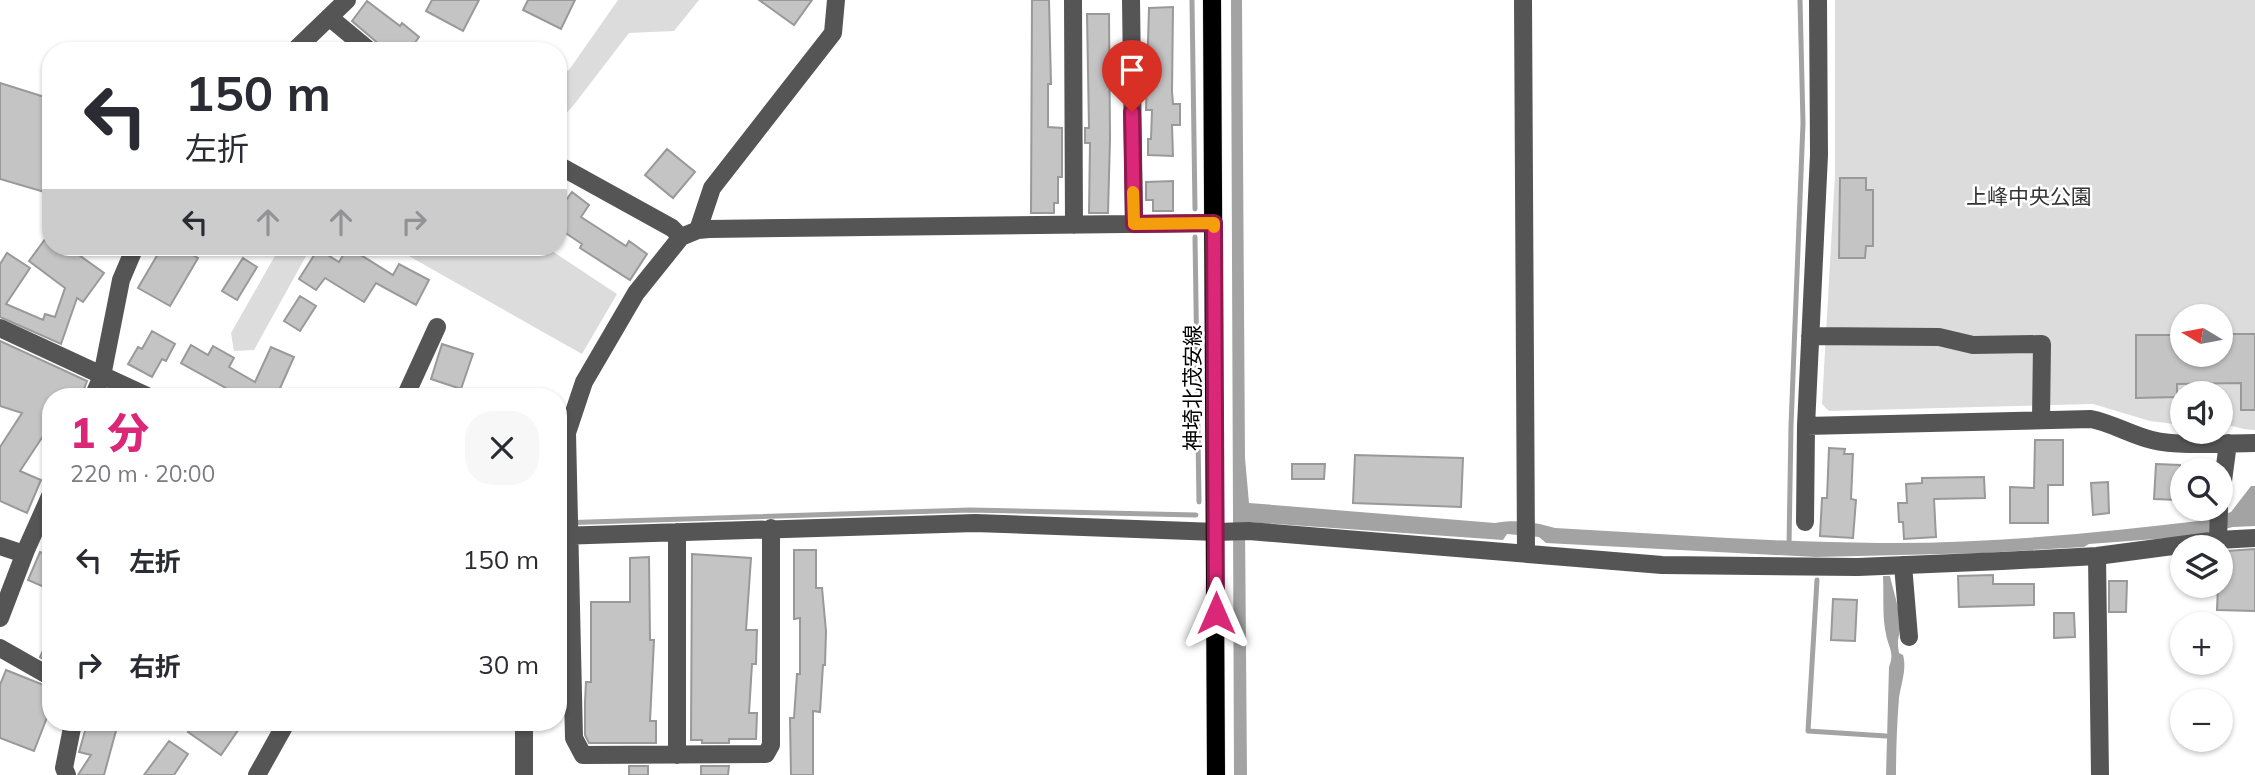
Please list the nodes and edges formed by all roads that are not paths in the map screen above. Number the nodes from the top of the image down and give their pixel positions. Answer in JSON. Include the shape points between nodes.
{"nodes":[{"id":1,"x":347,"y":0,"type":"edge"},
{"id":2,"x":836,"y":0,"type":"edge"},
{"id":3,"x":1073,"y":0,"type":"edge"},
{"id":4,"x":1131,"y":0,"type":"edge"},
{"id":5,"x":1212,"y":0,"type":"edge"},
{"id":6,"x":1523,"y":0,"type":"edge"},
{"id":7,"x":1818,"y":0,"type":"edge"},
{"id":8,"x":329,"y":17,"type":"junction"},
{"id":9,"x":303,"y":42,"type":"edge"},
{"id":10,"x":359,"y":42,"type":"edge"},
{"id":11,"x":567,"y":170,"type":"edge"},
{"id":12,"x":1214,"y":223,"type":"junction"},
{"id":13,"x":1134,"y":224,"type":"junction"},
{"id":14,"x":1074,"y":225,"type":"junction"},
{"id":15,"x":698,"y":230,"type":"junction"},
{"id":16,"x":681,"y":237,"type":"junction"},
{"id":17,"x":131,"y":256,"type":"edge"},
{"id":18,"x":437,"y":327,"type":"dead end"},
{"id":19,"x":0,"y":328,"type":"edge"},
{"id":20,"x":1810,"y":336,"type":"junction"},
{"id":21,"x":102,"y":376,"type":"junction"},
{"id":22,"x":97,"y":388,"type":"edge"},
{"id":23,"x":129,"y":388,"type":"edge"},
{"id":24,"x":409,"y":388,"type":"edge"},
{"id":25,"x":2041,"y":420,"type":"junction"},
{"id":26,"x":1806,"y":426,"type":"junction"},
{"id":27,"x":567,"y":433,"type":"edge"},
{"id":28,"x":567,"y":433,"type":"edge"},
{"id":29,"x":2170,"y":442,"type":"edge"},
{"id":30,"x":2233,"y":443,"type":"edge"},
{"id":31,"x":2255,"y":443,"type":"edge"},
{"id":32,"x":42,"y":517,"type":"edge"},
{"id":33,"x":1805,"y":523,"type":"dead end"},
{"id":34,"x":567,"y":525,"type":"edge"},
{"id":35,"x":771,"y":528,"type":"junction"},
{"id":36,"x":1223,"y":531,"type":"junction"},
{"id":37,"x":677,"y":532,"type":"junction"},
{"id":38,"x":567,"y":536,"type":"edge"},
{"id":39,"x":2233,"y":538,"type":"edge"},
{"id":40,"x":2255,"y":538,"type":"edge"},
{"id":41,"x":2170,"y":545,"type":"edge"},
{"id":42,"x":0,"y":546,"type":"edge"},
{"id":43,"x":1526,"y":553,"type":"junction"},
{"id":44,"x":24,"y":554,"type":"junction"},
{"id":45,"x":2097,"y":556,"type":"junction"},
{"id":46,"x":1903,"y":565,"type":"junction"},
{"id":47,"x":567,"y":597,"type":"edge"},
{"id":48,"x":0,"y":618,"type":"edge"},
{"id":49,"x":1909,"y":636,"type":"dead end"},
{"id":50,"x":0,"y":648,"type":"edge"},
{"id":51,"x":42,"y":672,"type":"edge"},
{"id":52,"x":71,"y":731,"type":"edge"},
{"id":53,"x":282,"y":731,"type":"edge"},
{"id":54,"x":524,"y":731,"type":"edge"},
{"id":55,"x":677,"y":755,"type":"junction"},
{"id":56,"x":67,"y":775,"type":"edge"},
{"id":57,"x":257,"y":775,"type":"edge"},
{"id":58,"x":524,"y":775,"type":"edge"},
{"id":59,"x":1216,"y":775,"type":"edge"},
{"id":60,"x":2100,"y":775,"type":"edge"}],
"edges":[{"from":1,"to":8,"type":"street"},
{"from":2,"to":15,"type":"street","via":[[833,33],[712,188]]},
{"from":3,"to":14,"type":"street"},
{"from":4,"to":13,"type":"street"},
{"from":5,"to":12,"type":"main road","name":"神埼北茂安線"},
{"from":6,"to":43,"type":"street"},
{"from":7,"to":20,"type":"street","via":[[1819,155]]},
{"from":8,"to":9,"type":"street"},
{"from":8,"to":10,"type":"street"},
{"from":11,"to":16,"type":"street"},
{"from":12,"to":13,"type":"street"},
{"from":12,"to":36,"type":"main road","name":"神埼北茂安線"},
{"from":13,"to":14,"type":"street"},
{"from":14,"to":15,"type":"street"},
{"from":15,"to":16,"type":"street"},
{"from":16,"to":27,"type":"street","via":[[636,293],[584,382]]},
{"from":17,"to":21,"type":"street","via":[[121,281]]},
{"from":18,"to":24,"type":"street"},
{"from":19,"to":21,"type":"street"},
{"from":20,"to":25,"type":"street","via":[[2042,344]]},
{"from":20,"to":26,"type":"street"},
{"from":21,"to":22,"type":"street"},
{"from":21,"to":23,"type":"street"},
{"from":25,"to":26,"type":"street"},
{"from":25,"to":29,"type":"street","via":[[2091,419]]},
{"from":26,"to":33,"type":"street"},
{"from":28,"to":34,"type":"street"},
{"from":30,"to":31,"type":"street"},
{"from":32,"to":44,"type":"street"},
{"from":35,"to":36,"type":"street","via":[[975,523]]},
{"from":35,"to":37,"type":"street"},
{"from":35,"to":55,"type":"street","via":[[771,745],[766,754]]},
{"from":36,"to":43,"type":"street"},
{"from":36,"to":59,"type":"main road","name":"神埼北茂安線"},
{"from":37,"to":38,"type":"street"},
{"from":37,"to":55,"type":"street"},
{"from":39,"to":40,"type":"street"},
{"from":41,"to":45,"type":"street"},
{"from":42,"to":44,"type":"street"},
{"from":43,"to":46,"type":"street","via":[[1662,565]]},
{"from":44,"to":48,"type":"street"},
{"from":45,"to":46,"type":"street"},
{"from":45,"to":60,"type":"street"},
{"from":46,"to":49,"type":"street"},
{"from":47,"to":55,"type":"street","via":[[574,738],[583,755]]},
{"from":50,"to":51,"type":"street"},
{"from":52,"to":56,"type":"street","via":[[64,768]]},
{"from":53,"to":57,"type":"street"},
{"from":54,"to":58,"type":"street"}]}
